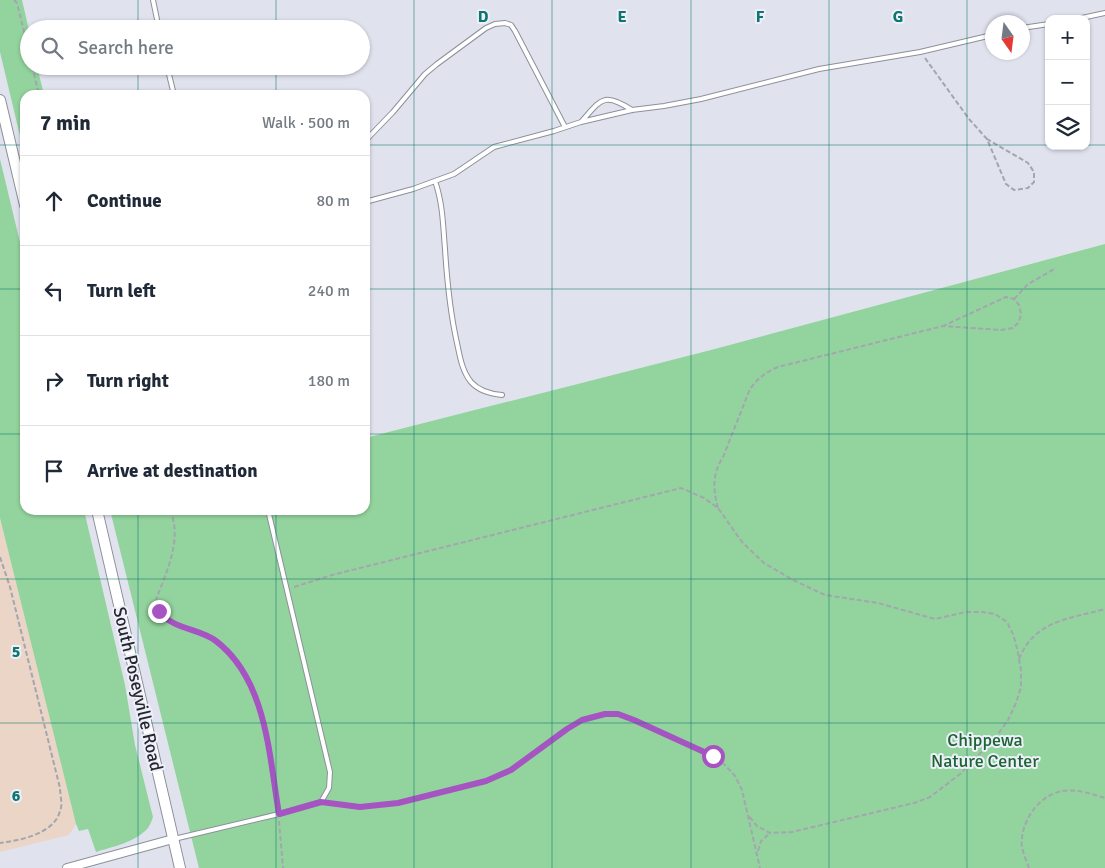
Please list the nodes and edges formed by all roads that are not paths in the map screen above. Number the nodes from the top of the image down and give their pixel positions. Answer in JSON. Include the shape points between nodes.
{"nodes":[{"id":1,"x":153,"y":0,"type":"edge"},
{"id":2,"x":1105,"y":13,"type":"edge"},
{"id":3,"x":1090,"y":16,"type":"edge"},
{"id":4,"x":157,"y":20,"type":"edge"},
{"id":5,"x":1045,"y":25,"type":"edge"},
{"id":6,"x":1030,"y":27,"type":"edge"},
{"id":7,"x":985,"y":37,"type":"edge"},
{"id":8,"x":170,"y":75,"type":"edge"},
{"id":9,"x":173,"y":90,"type":"edge"},
{"id":10,"x":0,"y":100,"type":"edge"},
{"id":11,"x":632,"y":110,"type":"junction"},
{"id":12,"x":581,"y":122,"type":"junction"},
{"id":13,"x":565,"y":127,"type":"junction"},
{"id":14,"x":370,"y":136,"type":"edge"},
{"id":15,"x":435,"y":181,"type":"junction"},
{"id":16,"x":20,"y":184,"type":"edge"},
{"id":17,"x":370,"y":200,"type":"edge"},
{"id":18,"x":502,"y":395,"type":"dead end"},
{"id":19,"x":97,"y":515,"type":"edge"},
{"id":20,"x":269,"y":515,"type":"edge"},
{"id":21,"x":173,"y":839,"type":"junction"},
{"id":22,"x":68,"y":868,"type":"edge"},
{"id":23,"x":180,"y":868,"type":"edge"}],
"edges":[{"from":1,"to":4,"type":"lane"},
{"from":2,"to":3,"type":"lane"},
{"from":5,"to":6,"type":"lane"},
{"from":7,"to":11,"type":"lane","via":[[920,52],[839,65],[701,99]]},
{"from":8,"to":9,"type":"lane"},
{"from":10,"to":16,"type":"main road"},
{"from":11,"to":12,"type":"lane"},
{"from":11,"to":12,"type":"lane","via":[[615,100],[605,100],[598,103]]},
{"from":12,"to":13,"type":"lane"},
{"from":13,"to":14,"type":"lane","via":[[515,31],[505,23],[486,28],[425,74]]},
{"from":13,"to":15,"type":"lane","via":[[494,147],[454,174]]},
{"from":15,"to":17,"type":"lane"},
{"from":15,"to":18,"type":"lane","via":[[442,209],[448,285],[460,360],[473,384],[492,394]]},
{"from":19,"to":21,"type":"main road","name":"South Poseyville Road"},
{"from":20,"to":21,"type":"lane","via":[[330,772],[329,788],[321,802]]},
{"from":21,"to":22,"type":"street"},
{"from":21,"to":23,"type":"main road","name":"South Poseyville Road"}]}
